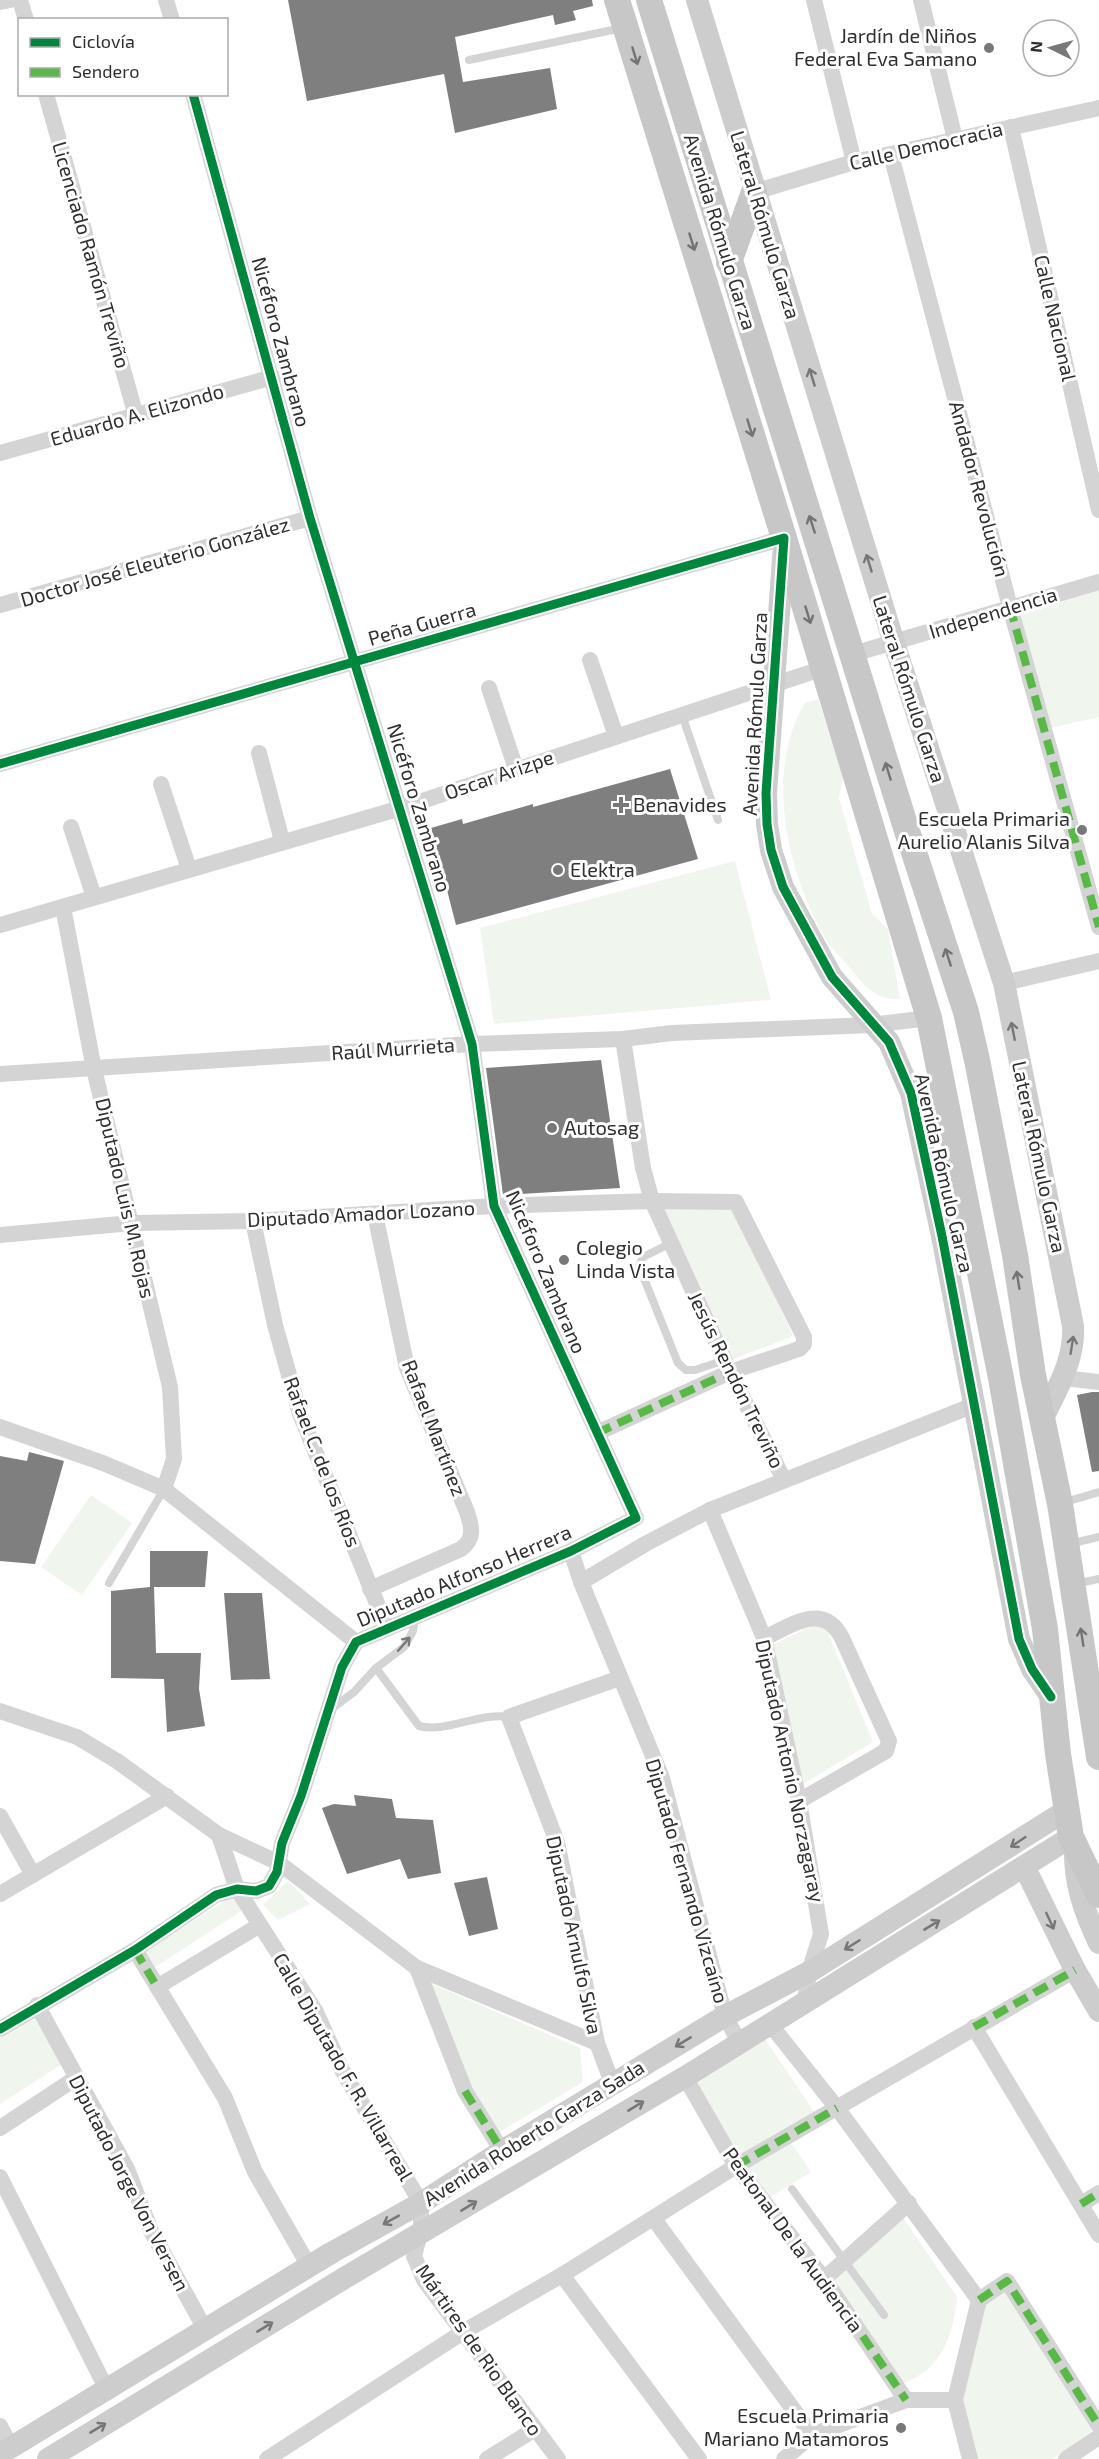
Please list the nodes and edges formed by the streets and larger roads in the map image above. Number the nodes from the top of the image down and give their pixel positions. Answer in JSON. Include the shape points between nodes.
{"nodes":[{"id":1,"x":10,"y":0,"type":"edge"},
{"id":2,"x":20,"y":0,"type":"edge"},
{"id":3,"x":166,"y":0,"type":"edge"},
{"id":4,"x":617,"y":0,"type":"edge"},
{"id":5,"x":649,"y":0,"type":"edge"},
{"id":6,"x":697,"y":0,"type":"edge"},
{"id":7,"x":814,"y":0,"type":"edge"},
{"id":8,"x":921,"y":0,"type":"edge"},
{"id":9,"x":0,"y":2,"type":"edge"},
{"id":10,"x":25,"y":18,"type":"edge"},
{"id":11,"x":171,"y":18,"type":"edge"},
{"id":12,"x":47,"y":96,"type":"edge"},
{"id":13,"x":194,"y":96,"type":"edge"},
{"id":14,"x":1099,"y":108,"type":"edge"},
{"id":15,"x":1011,"y":127,"type":"junction"},
{"id":16,"x":955,"y":139,"type":"junction"},
{"id":17,"x":891,"y":155,"type":"junction"},
{"id":18,"x":854,"y":162,"type":"junction"},
{"id":19,"x":754,"y":192,"type":"junction"},
{"id":20,"x":729,"y":262,"type":"junction"},
{"id":21,"x":273,"y":377,"type":"junction"},
{"id":22,"x":136,"y":416,"type":"junction"},
{"id":23,"x":0,"y":453,"type":"edge"},
{"id":24,"x":1099,"y":510,"type":"edge"},
{"id":25,"x":310,"y":518,"type":"junction"},
{"id":26,"x":784,"y":538,"type":"junction"},
{"id":27,"x":1099,"y":582,"type":"edge"},
{"id":28,"x":0,"y":605,"type":"edge"},
{"id":29,"x":1010,"y":607,"type":"junction"},
{"id":30,"x":894,"y":643,"type":"junction"},
{"id":31,"x":853,"y":654,"type":"junction"},
{"id":32,"x":590,"y":660,"type":"dead end"},
{"id":33,"x":354,"y":663,"type":"junction"},
{"id":34,"x":824,"y":668,"type":"junction"},
{"id":35,"x":773,"y":685,"type":"junction"},
{"id":36,"x":489,"y":688,"type":"dead end"},
{"id":37,"x":616,"y":736,"type":"junction"},
{"id":38,"x":259,"y":753,"type":"dead end"},
{"id":39,"x":0,"y":764,"type":"edge"},
{"id":40,"x":516,"y":770,"type":"junction"},
{"id":41,"x":161,"y":784,"type":"dead end"},
{"id":42,"x":401,"y":808,"type":"junction"},
{"id":43,"x":71,"y":827,"type":"dead end"},
{"id":44,"x":282,"y":842,"type":"junction"},
{"id":45,"x":189,"y":869,"type":"junction"},
{"id":46,"x":94,"y":897,"type":"junction"},
{"id":47,"x":63,"y":906,"type":"junction"},
{"id":48,"x":0,"y":925,"type":"edge"},
{"id":49,"x":1099,"y":927,"type":"edge"},
{"id":50,"x":1099,"y":961,"type":"edge"},
{"id":51,"x":1004,"y":983,"type":"junction"},
{"id":52,"x":929,"y":1018,"type":"junction"},
{"id":53,"x":871,"y":1025,"type":"junction"},
{"id":54,"x":623,"y":1039,"type":"junction"},
{"id":55,"x":472,"y":1044,"type":"junction"},
{"id":56,"x":94,"y":1069,"type":"junction"},
{"id":57,"x":0,"y":1074,"type":"edge"},
{"id":58,"x":652,"y":1201,"type":"junction"},
{"id":59,"x":494,"y":1206,"type":"junction"},
{"id":60,"x":375,"y":1214,"type":"junction"},
{"id":61,"x":253,"y":1221,"type":"junction"},
{"id":62,"x":132,"y":1223,"type":"junction"},
{"id":63,"x":0,"y":1235,"type":"edge"},
{"id":64,"x":727,"y":1366,"type":"junction"},
{"id":65,"x":1063,"y":1378,"type":"junction"},
{"id":66,"x":1099,"y":1383,"type":"edge"},
{"id":67,"x":974,"y":1405,"type":"junction"},
{"id":68,"x":1043,"y":1418,"type":"junction"},
{"id":69,"x":0,"y":1427,"type":"edge"},
{"id":70,"x":597,"y":1433,"type":"junction"},
{"id":71,"x":784,"y":1480,"type":"junction"},
{"id":72,"x":164,"y":1489,"type":"junction"},
{"id":73,"x":710,"y":1510,"type":"junction"},
{"id":74,"x":636,"y":1518,"type":"joint"},
{"id":75,"x":571,"y":1551,"type":"junction"},
{"id":76,"x":581,"y":1582,"type":"junction"},
{"id":77,"x":370,"y":1589,"type":"junction"},
{"id":78,"x":387,"y":1628,"type":"junction"},
{"id":79,"x":764,"y":1638,"type":"junction"},
{"id":80,"x":356,"y":1642,"type":"junction"},
{"id":81,"x":1093,"y":1675,"type":"edge"},
{"id":82,"x":620,"y":1678,"type":"junction"},
{"id":83,"x":1051,"y":1697,"type":"junction"},
{"id":84,"x":0,"y":1711,"type":"edge"},
{"id":85,"x":1098,"y":1746,"type":"edge"},
{"id":86,"x":167,"y":1796,"type":"junction"},
{"id":87,"x":799,"y":1801,"type":"junction"},
{"id":88,"x":1067,"y":1810,"type":"junction"},
{"id":89,"x":0,"y":1816,"type":"edge"},
{"id":90,"x":219,"y":1835,"type":"junction"},
{"id":91,"x":1073,"y":1841,"type":"junction"},
{"id":92,"x":279,"y":1863,"type":"junction"},
{"id":93,"x":1025,"y":1868,"type":"junction"},
{"id":94,"x":33,"y":1875,"type":"junction"},
{"id":95,"x":237,"y":1889,"type":"junction"},
{"id":96,"x":0,"y":1894,"type":"edge"},
{"id":97,"x":1099,"y":1895,"type":"edge"},
{"id":98,"x":260,"y":1925,"type":"junction"},
{"id":99,"x":1099,"y":1943,"type":"edge"},
{"id":100,"x":135,"y":1950,"type":"junction"},
{"id":101,"x":417,"y":1968,"type":"junction"},
{"id":102,"x":1075,"y":1970,"type":"junction"},
{"id":103,"x":809,"y":1972,"type":"junction"},
{"id":104,"x":157,"y":1987,"type":"junction"},
{"id":105,"x":806,"y":2002,"type":"junction"},
{"id":106,"x":37,"y":2006,"type":"junction"},
{"id":107,"x":1099,"y":2011,"type":"edge"},
{"id":108,"x":725,"y":2016,"type":"junction"},
{"id":109,"x":770,"y":2024,"type":"junction"},
{"id":110,"x":974,"y":2027,"type":"junction"},
{"id":111,"x":0,"y":2030,"type":"edge"},
{"id":112,"x":739,"y":2042,"type":"junction"},
{"id":113,"x":597,"y":2043,"type":"junction"},
{"id":114,"x":685,"y":2077,"type":"junction"},
{"id":115,"x":76,"y":2078,"type":"junction"},
{"id":116,"x":613,"y":2085,"type":"junction"},
{"id":117,"x":837,"y":2108,"type":"junction"},
{"id":118,"x":0,"y":2128,"type":"edge"},
{"id":119,"x":502,"y":2151,"type":"junction"},
{"id":120,"x":736,"y":2166,"type":"junction"},
{"id":121,"x":0,"y":2177,"type":"edge"},
{"id":122,"x":1099,"y":2193,"type":"edge"},
{"id":123,"x":421,"y":2203,"type":"junction"},
{"id":124,"x":909,"y":2203,"type":"junction"},
{"id":125,"x":1081,"y":2204,"type":"junction"},
{"id":126,"x":654,"y":2219,"type":"junction"},
{"id":127,"x":1099,"y":2235,"type":"edge"},
{"id":128,"x":419,"y":2236,"type":"junction"},
{"id":129,"x":331,"y":2253,"type":"junction"},
{"id":130,"x":309,"y":2266,"type":"junction"},
{"id":131,"x":562,"y":2275,"type":"junction"},
{"id":132,"x":346,"y":2277,"type":"junction"},
{"id":133,"x":824,"y":2279,"type":"junction"},
{"id":134,"x":979,"y":2300,"type":"junction"},
{"id":135,"x":205,"y":2329,"type":"junction"},
{"id":136,"x":463,"y":2332,"type":"junction"},
{"id":137,"x":107,"y":2390,"type":"junction"},
{"id":138,"x":906,"y":2400,"type":"junction"},
{"id":139,"x":955,"y":2400,"type":"junction"},
{"id":140,"x":0,"y":2426,"type":"edge"},
{"id":141,"x":1099,"y":2426,"type":"edge"},
{"id":142,"x":535,"y":2429,"type":"junction"},
{"id":143,"x":812,"y":2435,"type":"junction"},
{"id":144,"x":1099,"y":2437,"type":"edge"},
{"id":145,"x":5,"y":2450,"type":"edge"},
{"id":146,"x":48,"y":2459,"type":"edge"},
{"id":147,"x":267,"y":2459,"type":"edge"},
{"id":148,"x":487,"y":2459,"type":"edge"},
{"id":149,"x":558,"y":2459,"type":"edge"},
{"id":150,"x":699,"y":2459,"type":"edge"},
{"id":151,"x":784,"y":2459,"type":"edge"},
{"id":152,"x":970,"y":2459,"type":"edge"},
{"id":153,"x":1066,"y":2459,"type":"edge"}],
"edges":[{"from":1,"to":9,"type":"street"},
{"from":2,"to":10,"type":"street"},
{"from":3,"to":11,"type":"street"},
{"from":4,"to":26,"type":"main road","name":"Avenida Rómulo Garza","one_way":true},
{"from":5,"to":20,"type":"main road","name":"Avenida Rómulo Garza"},
{"from":6,"to":19,"type":"street","name":"Lateral Rómulo Garza"},
{"from":7,"to":18,"type":"street"},
{"from":8,"to":16,"type":"street"},
{"from":12,"to":22,"type":"street","name":"Licenciado Ramón Treviño"},
{"from":13,"to":21,"type":"street","name":"Nicéforo Zambrano"},
{"from":14,"to":15,"type":"street","name":"Calle Democracia"},
{"from":15,"to":16,"type":"street","name":"Calle Democracia"},
{"from":15,"to":24,"type":"street","name":"Calle Nacional"},
{"from":16,"to":17,"type":"street","name":"Calle Democracia"},
{"from":17,"to":18,"type":"street","name":"Calle Democracia"},
{"from":17,"to":29,"type":"street","name":"Andador Revolución"},
{"from":18,"to":19,"type":"street","name":"Calle Democracia"},
{"from":19,"to":20,"type":"main road"},
{"from":30,"to":19,"type":"street","name":"Lateral Rómulo Garza","one_way":true},
{"from":31,"to":20,"type":"main road","name":"Avenida Rómulo Garza","one_way":true},
{"from":21,"to":22,"type":"street","name":"Eduardo A. Elizondo"},
{"from":21,"to":25,"type":"street","name":"Nicéforo Zambrano"},
{"from":22,"to":23,"type":"street","name":"Eduardo A. Elizondo"},
{"from":25,"to":28,"type":"street","name":"Doctor José Eleuterio González"},
{"from":25,"to":33,"type":"street","name":"Nicéforo Zambrano"},
{"from":26,"to":33,"type":"street","name":"Peña Guerra"},
{"from":26,"to":34,"type":"main road","name":"Avenida Rómulo Garza","one_way":true},
{"from":26,"to":35,"type":"street","name":"Avenida Rómulo Garza"},
{"from":27,"to":29,"type":"street","name":"Independencia"},
{"from":29,"to":30,"type":"street","name":"Independencia"},
{"from":29,"to":49,"type":"street","name":"Andador Revolución"},
{"from":30,"to":31,"type":"street","name":"Independencia"},
{"from":30,"to":51,"type":"street","name":"Lateral Rómulo Garza"},
{"from":68,"to":31,"type":"main road","name":"Avenida Rómulo Garza","one_way":true,"via":[[968,1022]]},
{"from":32,"to":37,"type":"street"},
{"from":33,"to":39,"type":"street","name":"Peña Guerra"},
{"from":33,"to":42,"type":"street","name":"Nicéforo Zambrano"},
{"from":34,"to":35,"type":"street","name":"Oscar Arizpe"},
{"from":34,"to":52,"type":"main road","name":"Avenida Rómulo Garza"},
{"from":35,"to":37,"type":"street","name":"Oscar Arizpe"},
{"from":35,"to":53,"type":"street","name":"Avenida Rómulo Garza","via":[[766,793],[771,850],[783,887],[832,977]]},
{"from":36,"to":40,"type":"street"},
{"from":37,"to":40,"type":"street","name":"Oscar Arizpe"},
{"from":38,"to":44,"type":"street"},
{"from":40,"to":42,"type":"street","name":"Oscar Arizpe"},
{"from":41,"to":45,"type":"street"},
{"from":42,"to":44,"type":"street","name":"Oscar Arizpe"},
{"from":42,"to":55,"type":"street","name":"Nicéforo Zambrano"},
{"from":43,"to":46,"type":"street"},
{"from":44,"to":45,"type":"street","name":"Oscar Arizpe"},
{"from":45,"to":46,"type":"street","name":"Oscar Arizpe"},
{"from":46,"to":47,"type":"street","name":"Oscar Arizpe"},
{"from":47,"to":48,"type":"street","name":"Oscar Arizpe"},
{"from":47,"to":56,"type":"street","name":"Diputado Luis M. Rojas"},
{"from":50,"to":51,"type":"street"},
{"from":65,"to":51,"type":"street","name":"Lateral Rómulo Garza","one_way":true,"via":[[1074,1341],[1072,1307]]},
{"from":52,"to":53,"type":"street","name":"Raúl Murrieta"},
{"from":52,"to":83,"type":"main road","name":"Avenida Rómulo Garza","via":[[1003,1389],[1045,1629]]},
{"from":53,"to":54,"type":"street","name":"Raúl Murrieta","via":[[672,1033]]},
{"from":53,"to":67,"type":"street","name":"Avenida Rómulo Garza","via":[[889,1042],[910,1094]]},
{"from":54,"to":55,"type":"street","name":"Raúl Murrieta"},
{"from":54,"to":58,"type":"street","name":"Jesús Rendón Treviño","via":[[643,1168]]},
{"from":55,"to":56,"type":"street","name":"Raúl Murrieta"},
{"from":55,"to":59,"type":"street","name":"Nicéforo Zambrano"},
{"from":56,"to":57,"type":"street","name":"Raúl Murrieta"},
{"from":56,"to":62,"type":"street","name":"Diputado Luis M. Rojas"},
{"from":58,"to":59,"type":"street","name":"Diputado Amador Lozano"},
{"from":58,"to":64,"type":"street","name":"Jesús Rendón Treviño"},
{"from":58,"to":64,"type":"street","name":"Diputado Amador Lozano","via":[[736,1202],[804,1337],[799,1349]]},
{"from":59,"to":60,"type":"street","name":"Diputado Amador Lozano"},
{"from":59,"to":70,"type":"street","name":"Nicéforo Zambrano"},
{"from":60,"to":61,"type":"street","name":"Diputado Amador Lozano"},
{"from":60,"to":77,"type":"street","name":"Rafael Martínez","via":[[407,1368],[467,1512],[471,1536],[461,1549]]},
{"from":61,"to":62,"type":"street","name":"Diputado Amador Lozano"},
{"from":61,"to":77,"type":"street","name":"Rafael C. de los Ríos","via":[[300,1414]]},
{"from":62,"to":63,"type":"street","name":"Diputado Amador Lozano"},
{"from":62,"to":72,"type":"street","name":"Diputado Luis M. Rojas","via":[[170,1387],[174,1459]]},
{"from":64,"to":70,"type":"street"},
{"from":64,"to":71,"type":"street","name":"Jesús Rendón Treviño"},
{"from":65,"to":66,"type":"street"},
{"from":65,"to":68,"type":"street","name":"Lateral Rómulo Garza"},
{"from":67,"to":71,"type":"street"},
{"from":67,"to":83,"type":"street","name":"Avenida Rómulo Garza","via":[[1019,1639],[1032,1669]]},
{"from":81,"to":68,"type":"main road","name":"Avenida Rómulo Garza","one_way":true},
{"from":69,"to":72,"type":"street"},
{"from":70,"to":74,"type":"street","name":"Nicéforo Zambrano"},
{"from":71,"to":73,"type":"street"},
{"from":72,"to":80,"type":"street"},
{"from":73,"to":76,"type":"street"},
{"from":73,"to":79,"type":"street","name":"Diputado Antonio Norzagaray"},
{"from":74,"to":75,"type":"street","name":"Diputado Alfonso Herrera"},
{"from":75,"to":76,"type":"street","name":"Diputado Fernando Vizcaíno"},
{"from":75,"to":78,"type":"street","name":"Diputado Alfonso Herrera"},
{"from":76,"to":82,"type":"street","name":"Diputado Fernando Vizcaíno"},
{"from":77,"to":78,"type":"street","name":"Rafael C. de los Ríos"},
{"from":78,"to":80,"type":"street","name":"Diputado Alfonso Herrera"},
{"from":79,"to":87,"type":"street","name":"Diputado Antonio Norzagaray"},
{"from":79,"to":87,"type":"street","via":[[812,1618],[832,1623],[889,1741],[886,1751]]},
{"from":80,"to":92,"type":"street","name":"Diputado Alfonso Herrera","via":[[342,1667],[301,1796],[282,1842]]},
{"from":81,"to":85,"type":"main road","name":"Avenida Rómulo Garza"},
{"from":82,"to":108,"type":"street","name":"Diputado Fernando Vizcaíno","via":[[662,1778]]},
{"from":82,"to":113,"type":"street","name":"Diputado Arnulfo Silva","via":[[509,1717],[557,1842]]},
{"from":83,"to":88,"type":"main road","name":"Avenida Rómulo Garza"},
{"from":84,"to":86,"type":"street","via":[[77,1737]]},
{"from":86,"to":90,"type":"street"},
{"from":86,"to":94,"type":"street"},
{"from":87,"to":103,"type":"street","name":"Diputado Antonio Norzagaray","via":[[821,1934]]},
{"from":88,"to":91,"type":"main road","name":"Avenida Rómulo Garza"},
{"from":88,"to":103,"type":"street","name":"Avenida Roberto Garza Sada","one_way":true},
{"from":89,"to":94,"type":"street"},
{"from":90,"to":92,"type":"street"},
{"from":90,"to":95,"type":"street","name":"Calle Diputado F. R. Villarreal"},
{"from":91,"to":93,"type":"street","name":"Avenida Roberto Garza Sada"},
{"from":91,"to":97,"type":"main road","name":"Avenida Rómulo Garza"},
{"from":91,"to":99,"type":"street","name":"Avenida Rómulo Garza","via":[[1079,1894]]},
{"from":92,"to":95,"type":"street","name":"Diputado Alfonso Herrera","via":[[269,1886],[256,1891]]},
{"from":92,"to":101,"type":"street"},
{"from":93,"to":102,"type":"street","one_way":true},
{"from":105,"to":93,"type":"street","name":"Avenida Roberto Garza Sada","one_way":true},
{"from":94,"to":96,"type":"street"},
{"from":95,"to":98,"type":"street","name":"Calle Diputado F. R. Villarreal"},
{"from":95,"to":100,"type":"street","via":[[216,1895]]},
{"from":98,"to":104,"type":"street"},
{"from":98,"to":123,"type":"street","name":"Calle Diputado F. R. Villarreal","via":[[316,2012],[342,2070]]},
{"from":100,"to":104,"type":"street"},
{"from":100,"to":106,"type":"street"},
{"from":101,"to":113,"type":"street"},
{"from":101,"to":119,"type":"street","via":[[465,2091]]},
{"from":102,"to":107,"type":"street"},
{"from":102,"to":110,"type":"street"},
{"from":103,"to":105,"type":"street","name":"Diputado Antonio Norzagaray"},
{"from":103,"to":108,"type":"street","name":"Avenida Roberto Garza Sada"},
{"from":104,"to":130,"type":"street","via":[[225,2098],[255,2172]]},
{"from":105,"to":109,"type":"street","name":"Avenida Roberto Garza Sada"},
{"from":106,"to":111,"type":"street"},
{"from":106,"to":115,"type":"street","name":"Diputado Jorge Von Versen"},
{"from":108,"to":112,"type":"street","name":"Diputado Fernando Vizcaíno"},
{"from":108,"to":116,"type":"street","name":"Avenida Roberto Garza Sada","one_way":true},
{"from":109,"to":112,"type":"street","name":"Avenida Roberto Garza Sada"},
{"from":109,"to":117,"type":"street"},
{"from":110,"to":117,"type":"street"},
{"from":110,"to":125,"type":"street"},
{"from":112,"to":114,"type":"street","name":"Avenida Roberto Garza Sada"},
{"from":113,"to":116,"type":"street","name":"Diputado Arnulfo Silva"},
{"from":114,"to":120,"type":"street","name":"Peatonal De la Audiencia"},
{"from":128,"to":114,"type":"street","name":"Avenida Roberto Garza Sada","one_way":true},
{"from":115,"to":118,"type":"street"},
{"from":115,"to":135,"type":"street","name":"Diputado Jorge Von Versen","via":[[127,2169],[151,2231]]},
{"from":116,"to":119,"type":"street","name":"Avenida Roberto Garza Sada"},
{"from":117,"to":120,"type":"street"},
{"from":117,"to":124,"type":"street"},
{"from":119,"to":123,"type":"street","name":"Avenida Roberto Garza Sada"},
{"from":120,"to":126,"type":"street"},
{"from":120,"to":133,"type":"street","name":"Peatonal De la Audiencia"},
{"from":121,"to":137,"type":"street"},
{"from":122,"to":125,"type":"street"},
{"from":123,"to":128,"type":"street","name":"Mártires de Rio Blanco"},
{"from":123,"to":129,"type":"street","name":"Avenida Roberto Garza Sada","one_way":true},
{"from":124,"to":133,"type":"street"},
{"from":124,"to":134,"type":"street"},
{"from":125,"to":127,"type":"street"},
{"from":126,"to":131,"type":"street"},
{"from":126,"to":143,"type":"street"},
{"from":128,"to":132,"type":"street","name":"Avenida Roberto Garza Sada"},
{"from":128,"to":136,"type":"street","name":"Mártires de Rio Blanco","via":[[415,2262]]},
{"from":129,"to":130,"type":"street","name":"Avenida Roberto Garza Sada"},
{"from":129,"to":132,"type":"street"},
{"from":130,"to":135,"type":"street","name":"Avenida Roberto Garza Sada"},
{"from":131,"to":136,"type":"street"},
{"from":131,"to":150,"type":"street"},
{"from":146,"to":132,"type":"street","name":"Avenida Roberto Garza Sada","one_way":true},
{"from":133,"to":138,"type":"street","name":"Peatonal De la Audiencia"},
{"from":134,"to":139,"type":"street"},
{"from":134,"to":141,"type":"street","via":[[1007,2281]]},
{"from":135,"to":137,"type":"street","name":"Avenida Roberto Garza Sada"},
{"from":136,"to":142,"type":"street","name":"Mártires de Rio Blanco"},
{"from":136,"to":147,"type":"street"},
{"from":137,"to":145,"type":"street","name":"Avenida Roberto Garza Sada"},
{"from":138,"to":139,"type":"street"},
{"from":138,"to":143,"type":"street"},
{"from":139,"to":152,"type":"street"},
{"from":140,"to":145,"type":"street"},
{"from":142,"to":148,"type":"street"},
{"from":142,"to":149,"type":"street","name":"Mártires de Rio Blanco"},
{"from":143,"to":151,"type":"street"},
{"from":144,"to":153,"type":"street"}]}
